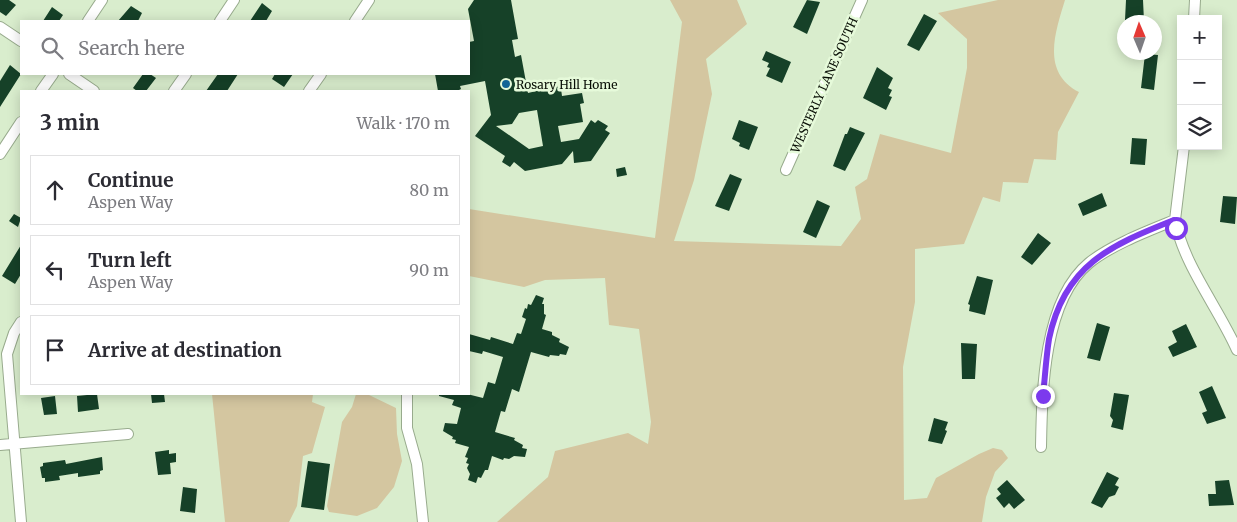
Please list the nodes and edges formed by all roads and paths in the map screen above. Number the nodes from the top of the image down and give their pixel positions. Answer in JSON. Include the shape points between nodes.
{"nodes":[{"id":1,"x":102,"y":0,"type":"edge"},
{"id":2,"x":234,"y":0,"type":"edge"},
{"id":3,"x":369,"y":0,"type":"edge"},
{"id":4,"x":862,"y":0,"type":"edge"},
{"id":5,"x":1195,"y":0,"type":"edge"},
{"id":6,"x":1194,"y":15,"type":"edge"},
{"id":7,"x":89,"y":20,"type":"edge"},
{"id":8,"x":221,"y":20,"type":"edge"},
{"id":9,"x":356,"y":20,"type":"edge"},
{"id":10,"x":0,"y":28,"type":"edge"},
{"id":11,"x":20,"y":40,"type":"edge"},
{"id":12,"x":52,"y":75,"type":"edge"},
{"id":13,"x":70,"y":75,"type":"edge"},
{"id":14,"x":185,"y":75,"type":"edge"},
{"id":15,"x":320,"y":75,"type":"edge"},
{"id":16,"x":42,"y":90,"type":"edge"},
{"id":17,"x":93,"y":90,"type":"edge"},
{"id":18,"x":175,"y":90,"type":"edge"},
{"id":19,"x":310,"y":90,"type":"edge"},
{"id":20,"x":20,"y":124,"type":"edge"},
{"id":21,"x":1183,"y":150,"type":"edge"},
{"id":22,"x":0,"y":154,"type":"edge"},
{"id":23,"x":786,"y":170,"type":"dead end"},
{"id":24,"x":1174,"y":220,"type":"junction"},
{"id":25,"x":20,"y":324,"type":"edge"},
{"id":26,"x":1237,"y":350,"type":"edge"},
{"id":27,"x":407,"y":395,"type":"edge"},
{"id":28,"x":128,"y":434,"type":"dead end"},
{"id":29,"x":13,"y":444,"type":"junction"},
{"id":30,"x":0,"y":445,"type":"edge"},
{"id":31,"x":1041,"y":447,"type":"dead end"},
{"id":32,"x":22,"y":522,"type":"edge"},
{"id":33,"x":423,"y":522,"type":"edge"}],
"edges":[{"from":1,"to":7,"type":"street"},
{"from":2,"to":8,"type":"street"},
{"from":3,"to":9,"type":"street"},
{"from":4,"to":23,"type":"street","name":"WESTERLY LANE SOUTH"},
{"from":5,"to":6,"type":"street"},
{"from":10,"to":11,"type":"street"},
{"from":12,"to":16,"type":"street"},
{"from":13,"to":17,"type":"street"},
{"from":14,"to":18,"type":"street"},
{"from":15,"to":19,"type":"street"},
{"from":20,"to":22,"type":"street"},
{"from":21,"to":24,"type":"street"},
{"from":24,"to":26,"type":"street","via":[[1192,264]]},
{"from":24,"to":31,"type":"street","via":[[1098,256],[1079,273],[1065,295],[1050,339],[1042,401]]},
{"from":25,"to":29,"type":"street","via":[[7,354]]},
{"from":27,"to":33,"type":"street","via":[[407,428],[416,464]]},
{"from":28,"to":29,"type":"street"},
{"from":29,"to":30,"type":"street"},
{"from":29,"to":32,"type":"street"}]}
